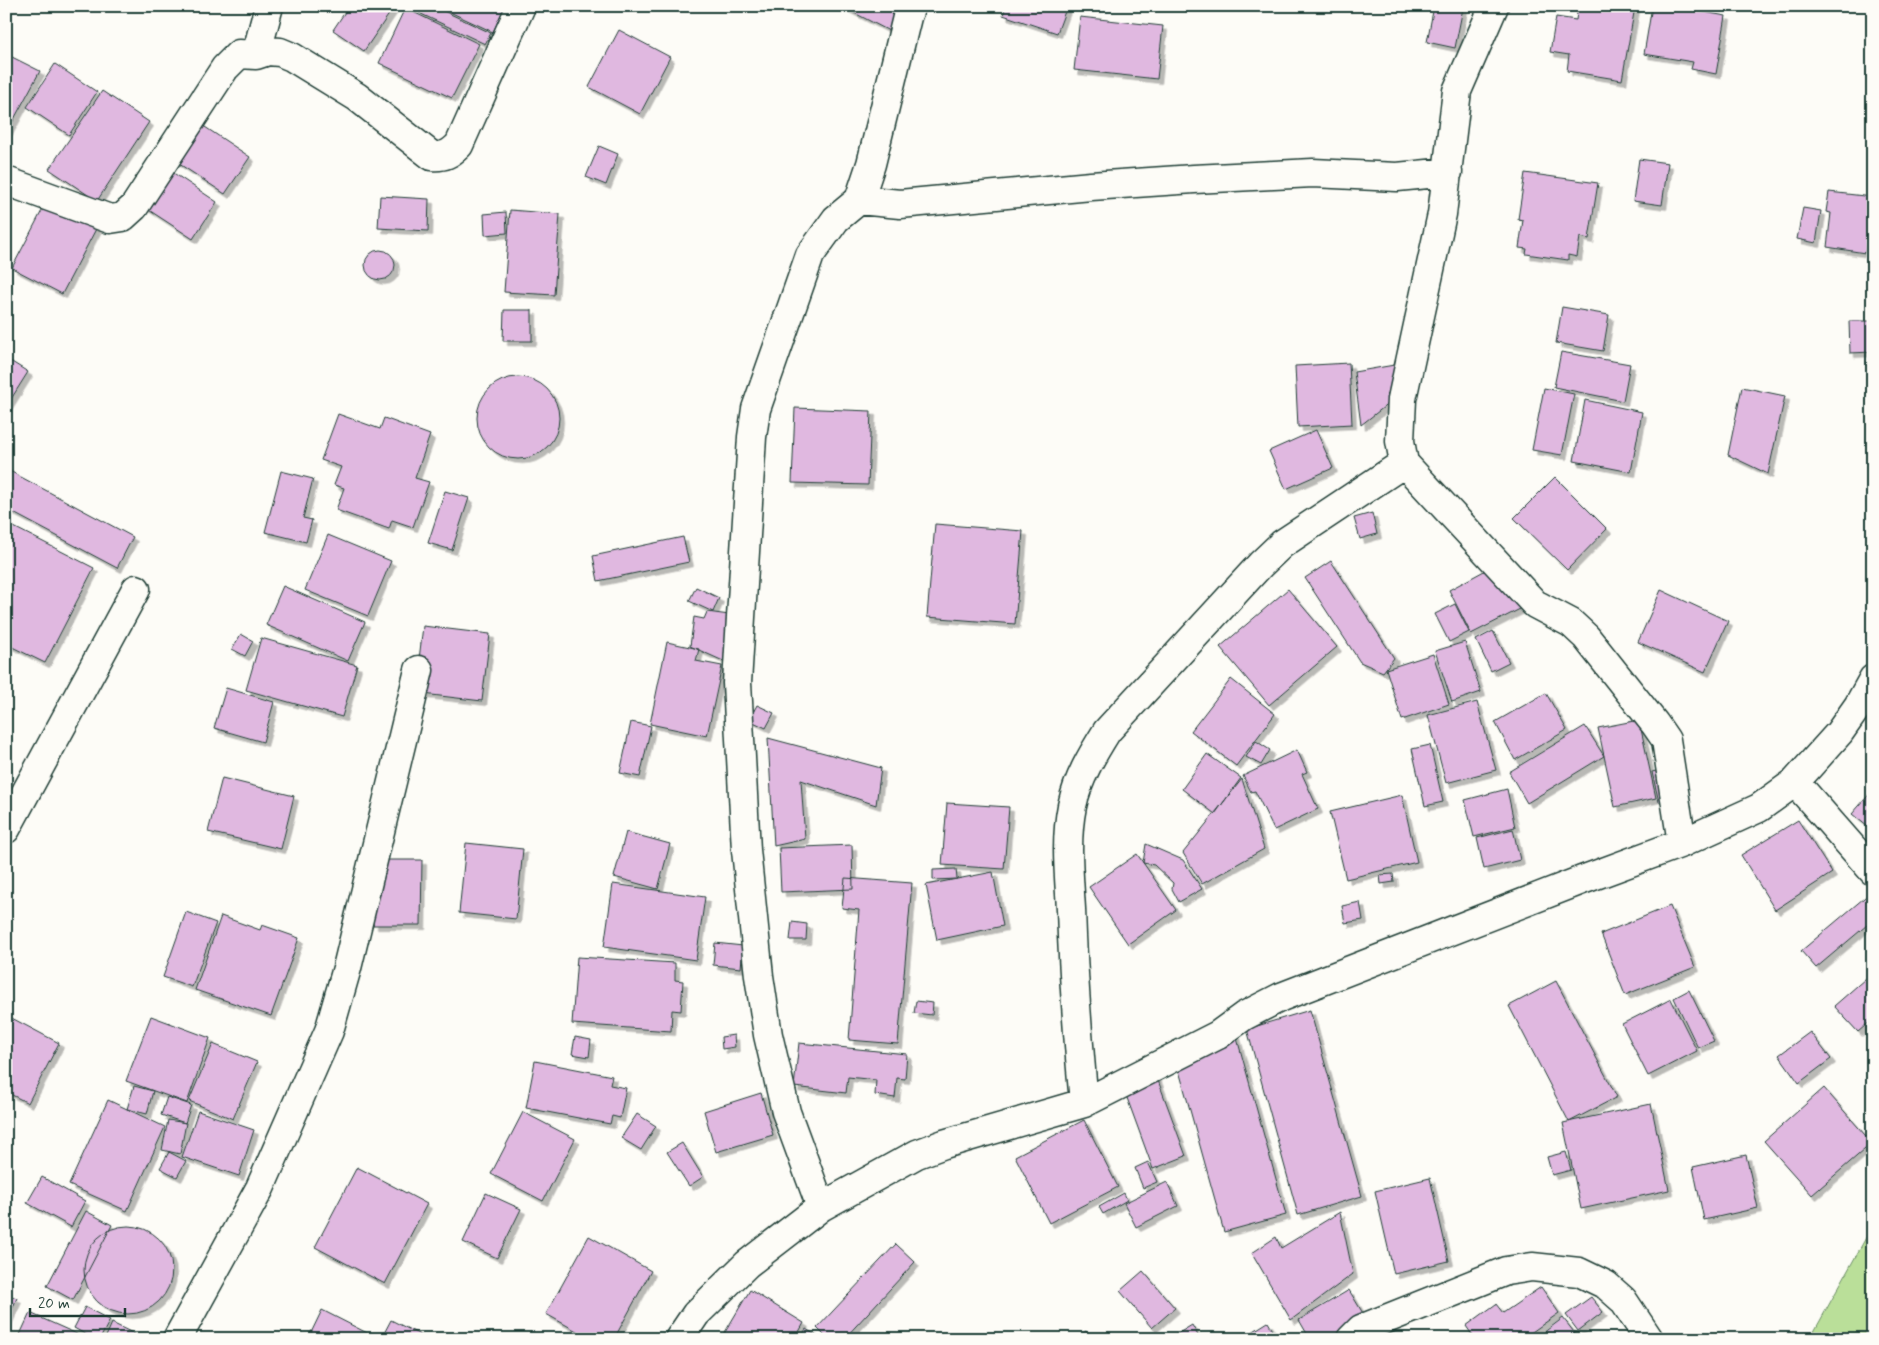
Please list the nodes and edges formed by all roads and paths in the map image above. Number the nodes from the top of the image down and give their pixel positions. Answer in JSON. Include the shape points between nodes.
{"nodes":[{"id":1,"x":268,"y":6,"type":"edge"},
{"id":2,"x":521,"y":6,"type":"edge"},
{"id":3,"x":911,"y":6,"type":"edge"},
{"id":4,"x":1494,"y":6,"type":"edge"},
{"id":5,"x":256,"y":55,"type":"junction"},
{"id":6,"x":1448,"y":172,"type":"junction"},
{"id":7,"x":6,"y":181,"type":"edge"},
{"id":8,"x":859,"y":200,"type":"junction"},
{"id":9,"x":1404,"y":463,"type":"junction"},
{"id":10,"x":136,"y":589,"type":"dead end"},
{"id":11,"x":419,"y":670,"type":"dead end"},
{"id":12,"x":1873,"y":679,"type":"edge"},
{"id":13,"x":1795,"y":782,"type":"junction"},
{"id":14,"x":6,"y":829,"type":"edge"},
{"id":15,"x":1682,"y":843,"type":"junction"},
{"id":16,"x":1873,"y":871,"type":"edge"},
{"id":17,"x":1084,"y":1103,"type":"junction"},
{"id":18,"x":821,"y":1207,"type":"junction"},
{"id":19,"x":177,"y":1339,"type":"edge"},
{"id":20,"x":679,"y":1339,"type":"edge"},
{"id":21,"x":1351,"y":1339,"type":"edge"},
{"id":22,"x":1649,"y":1339,"type":"edge"}],
"edges":[{"from":1,"to":5,"type":"street"},
{"from":2,"to":5,"type":"street","via":[[459,145],[451,154],[441,157],[432,156],[357,97],[292,57],[268,51]]},
{"from":3,"to":8,"type":"street"},
{"from":4,"to":6,"type":"street","via":[[1458,91]]},
{"from":5,"to":7,"type":"street","via":[[239,54],[225,68],[134,207],[123,217],[110,219]]},
{"from":6,"to":8,"type":"street","via":[[1397,177],[1313,174],[1194,179],[900,204]]},
{"from":6,"to":9,"type":"street","via":[[1402,399],[1400,441]]},
{"from":8,"to":18,"type":"street","via":[[836,220],[810,255],[756,410],[737,683],[746,850],[768,1035],[786,1112]]},
{"from":9,"to":15,"type":"street","via":[[1535,604],[1571,623],[1586,637],[1655,724],[1666,740]]},
{"from":9,"to":17,"type":"street","via":[[1282,544],[1107,731],[1091,756],[1072,807],[1068,840],[1074,986]]},
{"from":10,"to":14,"type":"street"},
{"from":11,"to":19,"type":"street","via":[[347,968],[328,1031],[260,1188]]},
{"from":12,"to":13,"type":"street","via":[[1839,733]]},
{"from":13,"to":15,"type":"street","via":[[1759,808]]},
{"from":13,"to":16,"type":"street"},
{"from":15,"to":17,"type":"street","via":[[1281,997],[1244,1016],[1218,1035]]},
{"from":17,"to":18,"type":"street","via":[[917,1154]]},
{"from":18,"to":20,"type":"street","via":[[747,1264],[696,1314]]},
{"from":21,"to":22,"type":"street","via":[[1361,1329],[1506,1271],[1532,1268],[1579,1272],[1606,1285],[1624,1300]]}]}
